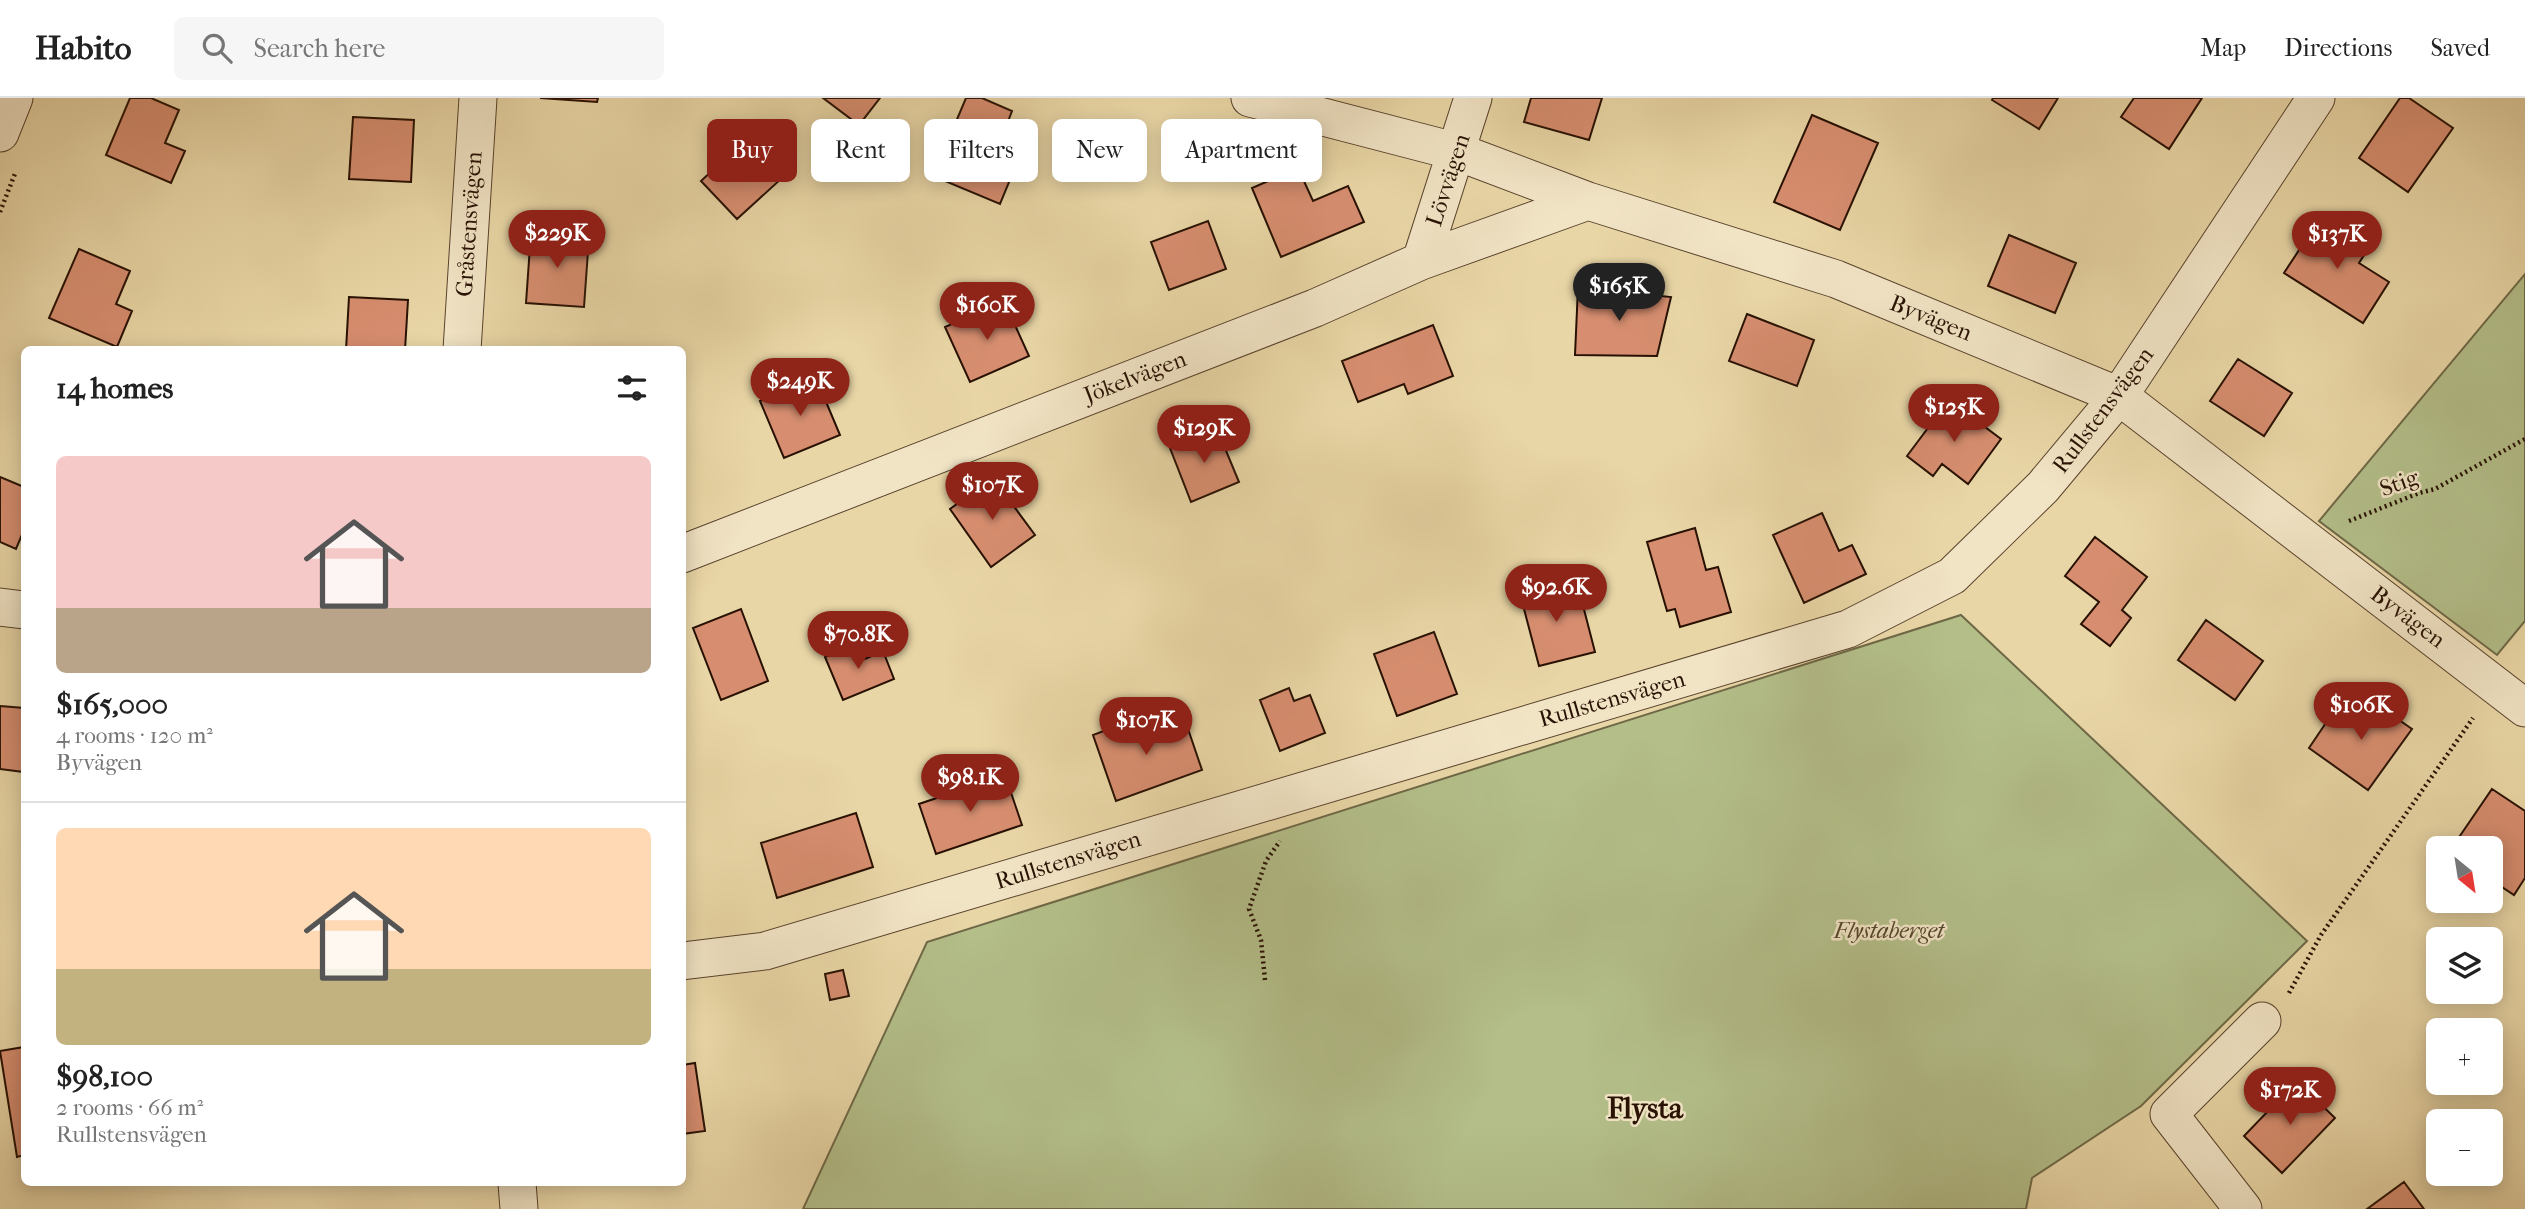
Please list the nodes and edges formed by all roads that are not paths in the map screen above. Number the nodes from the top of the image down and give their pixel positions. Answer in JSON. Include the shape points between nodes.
{"nodes":[{"id":1,"x":14,"y":98,"type":"edge"},
{"id":2,"x":478,"y":98,"type":"edge"},
{"id":3,"x":1250,"y":98,"type":"edge"},
{"id":4,"x":1473,"y":98,"type":"edge"},
{"id":5,"x":2316,"y":98,"type":"edge"},
{"id":6,"x":0,"y":133,"type":"edge"},
{"id":7,"x":1458,"y":152,"type":"junction"},
{"id":8,"x":1588,"y":201,"type":"junction"},
{"id":9,"x":1421,"y":261,"type":"junction"},
{"id":10,"x":462,"y":346,"type":"edge"},
{"id":11,"x":2119,"y":396,"type":"junction"},
{"id":12,"x":686,"y":552,"type":"edge"},
{"id":13,"x":0,"y":607,"type":"edge"},
{"id":14,"x":21,"y":610,"type":"edge"},
{"id":15,"x":2525,"y":708,"type":"edge"},
{"id":16,"x":686,"y":961,"type":"edge"},
{"id":17,"x":2262,"y":1021,"type":"road end"},
{"id":18,"x":517,"y":1186,"type":"edge"},
{"id":19,"x":519,"y":1209,"type":"edge"},
{"id":20,"x":2243,"y":1209,"type":"edge"}],
"edges":[{"from":1,"to":6,"type":"street"},
{"from":2,"to":10,"type":"street","name":"Gråstensvägen"},
{"from":3,"to":7,"type":"street","name":"Byvägen"},
{"from":4,"to":7,"type":"street","name":"Lövvägen"},
{"from":5,"to":11,"type":"street","name":"Rullstensvägen"},
{"from":7,"to":8,"type":"street","name":"Byvägen"},
{"from":7,"to":9,"type":"street","name":"Lövvägen"},
{"from":8,"to":9,"type":"street","name":"Jökelvägen"},
{"from":8,"to":11,"type":"street","name":"Byvägen","via":[[1836,279]]},
{"from":9,"to":12,"type":"street","name":"Jökelvägen","via":[[1315,308]]},
{"from":11,"to":15,"type":"street","name":"Byvägen"},
{"from":11,"to":16,"type":"street","name":"Rullstensvägen","via":[[2043,487],[1952,576],[1848,629],[765,951]]},
{"from":13,"to":14,"type":"street"},
{"from":17,"to":20,"type":"street","via":[[2168,1114]]},
{"from":18,"to":19,"type":"street"}]}
